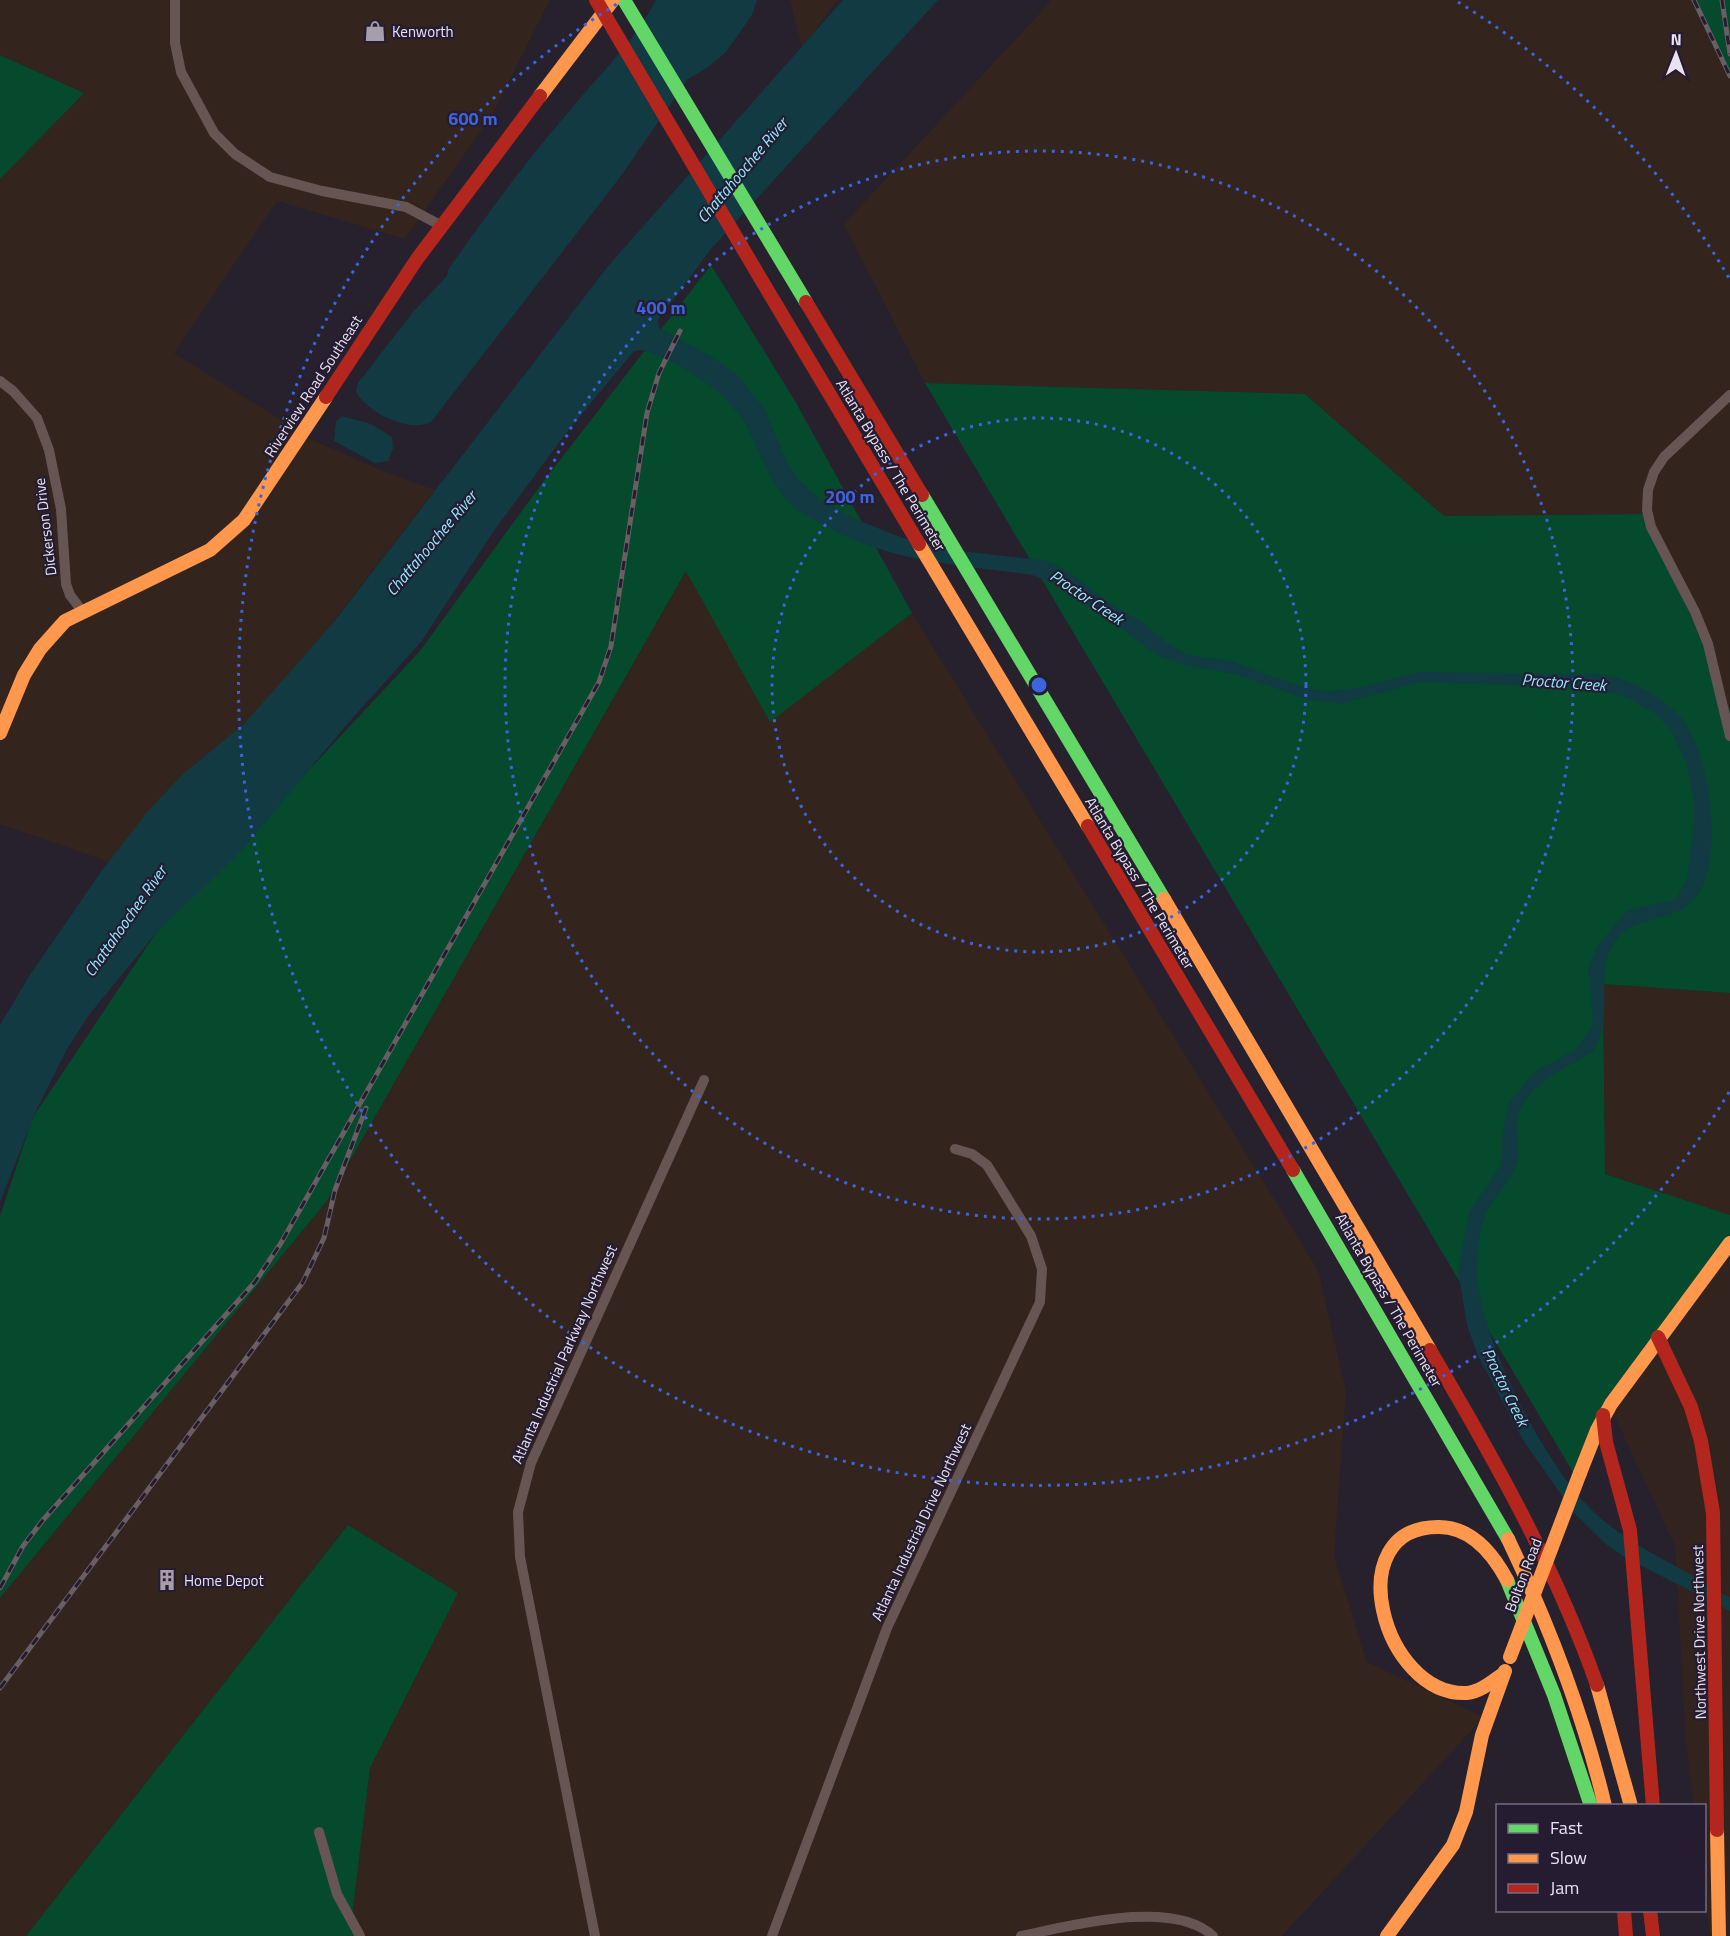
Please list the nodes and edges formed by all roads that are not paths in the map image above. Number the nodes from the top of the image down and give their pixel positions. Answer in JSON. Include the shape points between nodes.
{"nodes":[{"id":1,"x":175,"y":0,"type":"edge"},
{"id":2,"x":596,"y":0,"type":"edge"},
{"id":3,"x":612,"y":0,"type":"edge"},
{"id":4,"x":624,"y":0,"type":"edge"},
{"id":5,"x":442,"y":226,"type":"junction"},
{"id":6,"x":0,"y":381,"type":"edge"},
{"id":7,"x":1730,"y":395,"type":"edge"},
{"id":8,"x":82,"y":611,"type":"junction"},
{"id":9,"x":0,"y":734,"type":"edge"},
{"id":10,"x":1730,"y":736,"type":"edge"},
{"id":11,"x":704,"y":1080,"type":"dead end"},
{"id":12,"x":955,"y":1149,"type":"dead end"},
{"id":13,"x":1730,"y":1243,"type":"edge"},
{"id":14,"x":1658,"y":1337,"type":"junction"},
{"id":15,"x":1604,"y":1415,"type":"junction"},
{"id":16,"x":1503,"y":1674,"type":"junction"},
{"id":17,"x":1590,"y":1804,"type":"edge"},
{"id":18,"x":1604,"y":1804,"type":"edge"},
{"id":19,"x":1630,"y":1804,"type":"edge"},
{"id":20,"x":1653,"y":1804,"type":"edge"},
{"id":21,"x":319,"y":1833,"type":"dead end"},
{"id":22,"x":1650,"y":1912,"type":"edge"},
{"id":23,"x":1623,"y":1914,"type":"edge"},
{"id":24,"x":360,"y":1936,"type":"edge"},
{"id":25,"x":595,"y":1936,"type":"edge"},
{"id":26,"x":772,"y":1936,"type":"edge"},
{"id":27,"x":1021,"y":1936,"type":"edge"},
{"id":28,"x":1213,"y":1936,"type":"edge"},
{"id":29,"x":1387,"y":1936,"type":"edge"},
{"id":30,"x":1626,"y":1936,"type":"edge"},
{"id":31,"x":1653,"y":1936,"type":"edge"},
{"id":32,"x":1719,"y":1936,"type":"edge"}],
"edges":[{"from":1,"to":5,"type":"street","via":[[175,43],[181,72],[214,133],[236,154],[270,177],[406,207]]},
{"from":2,"to":18,"type":"main road","name":"Atlanta Bypass / The Perimeter","bridge":true,"via":[[1498,1519],[1566,1674]]},
{"from":3,"to":5,"type":"main road","name":"Riverview Road Southeast"},
{"from":4,"to":19,"type":"main road","name":"Atlanta Bypass / The Perimeter","via":[[1134,845],[1511,1489],[1574,1620],[1604,1703]]},
{"from":5,"to":8,"type":"main road","name":"Riverview Road Southeast","via":[[388,300],[244,520],[203,554]]},
{"from":6,"to":8,"type":"street","name":"Dickerson Drive","via":[[38,418],[50,450],[61,509],[66,584]]},
{"from":7,"to":10,"type":"street","via":[[1664,457],[1648,490],[1647,510],[1708,644]]},
{"from":8,"to":9,"type":"main road","name":"Riverview Road Southeast","via":[[65,621],[40,649],[24,675]]},
{"from":11,"to":25,"type":"street","name":"Atlanta Industrial Parkway Northwest","via":[[531,1463],[518,1512],[520,1557]]},
{"from":12,"to":26,"type":"street","name":"Atlanta Industrial Drive Northwest","via":[[972,1154],[987,1165],[1031,1236],[1042,1269],[1040,1302],[887,1628]]},
{"from":13,"to":14,"type":"main road","name":"Bolton Road"},
{"from":14,"to":15,"type":"main road","name":"Bolton Road"},
{"from":14,"to":32,"type":"main road","name":"Northwest Drive Northwest","via":[[1682,1384],[1701,1441],[1713,1513]]},
{"from":15,"to":16,"type":"main road","name":"Bolton Road","bridge":true},
{"from":15,"to":20,"type":"main road","via":[[1606,1442],[1630,1530]]},
{"from":16,"to":17,"type":"main road","via":[[1472,1691],[1449,1691],[1422,1676],[1400,1652],[1384,1621],[1379,1591],[1383,1565],[1404,1537],[1427,1527],[1451,1527],[1479,1542],[1500,1567],[1552,1685]]},
{"from":16,"to":29,"type":"main road","name":"Bolton Road","via":[[1482,1735],[1466,1812],[1453,1845]]},
{"from":21,"to":24,"type":"street","via":[[337,1894]]},
{"from":22,"to":31,"type":"main road"},
{"from":23,"to":30,"type":"main road"},
{"from":27,"to":28,"type":"street","via":[[1130,1917],[1166,1918],[1199,1926]]}]}
